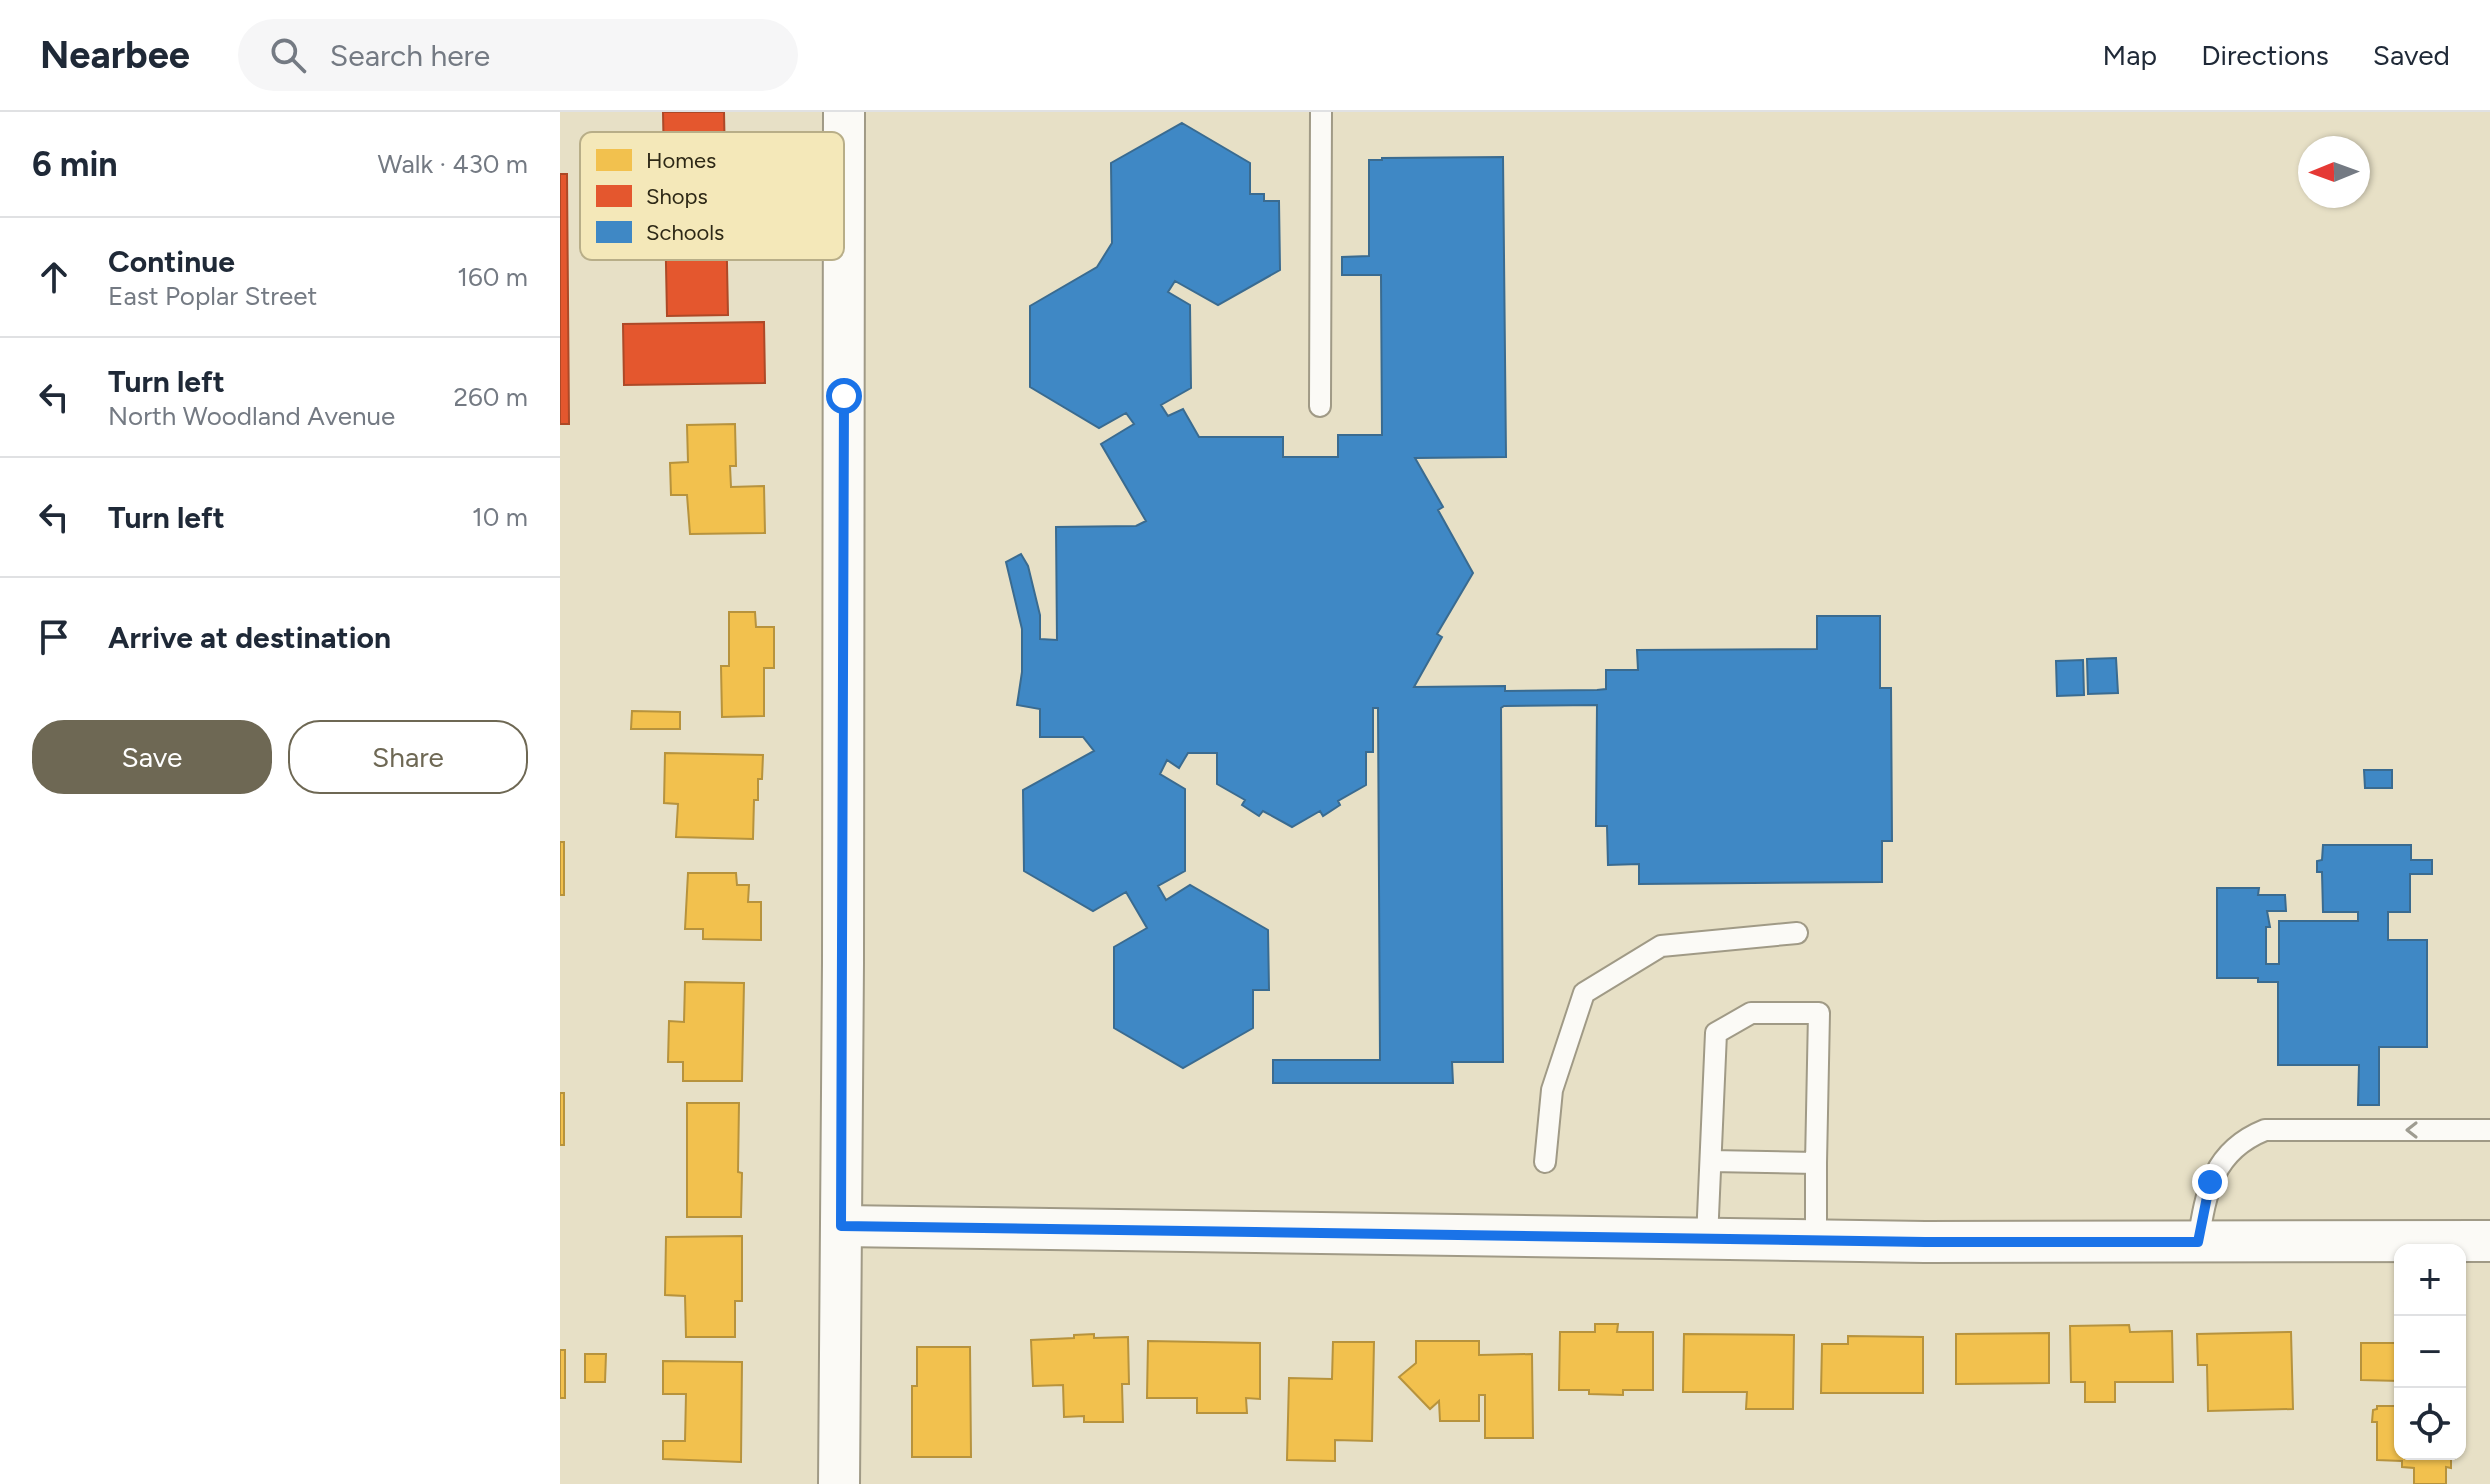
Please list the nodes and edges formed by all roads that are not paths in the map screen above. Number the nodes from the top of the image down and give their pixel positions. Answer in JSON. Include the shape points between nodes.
{"nodes":[{"id":1,"x":844,"y":112,"type":"edge"},
{"id":2,"x":1321,"y":112,"type":"edge"},
{"id":3,"x":844,"y":132,"type":"edge"},
{"id":4,"x":844,"y":260,"type":"edge"},
{"id":5,"x":1320,"y":406,"type":"dead end"},
{"id":6,"x":1797,"y":933,"type":"dead end"},
{"id":7,"x":2490,"y":1130,"type":"edge"},
{"id":8,"x":1711,"y":1161,"type":"junction"},
{"id":9,"x":1545,"y":1162,"type":"dead end"},
{"id":10,"x":1816,"y":1163,"type":"junction"},
{"id":11,"x":841,"y":1226,"type":"junction"},
{"id":12,"x":1707,"y":1239,"type":"junction"},
{"id":13,"x":1816,"y":1241,"type":"junction"},
{"id":14,"x":2490,"y":1241,"type":"edge"},
{"id":15,"x":2198,"y":1242,"type":"junction"},
{"id":16,"x":839,"y":1484,"type":"edge"}],
"edges":[{"from":1,"to":3,"type":"street"},
{"from":2,"to":5,"type":"lane"},
{"from":4,"to":11,"type":"street"},
{"from":6,"to":9,"type":"lane","via":[[1661,946],[1584,993],[1552,1090]]},
{"from":7,"to":15,"type":"lane","one_way":true,"via":[[2265,1130],[2244,1138],[2210,1182]]},
{"from":8,"to":10,"type":"lane"},
{"from":8,"to":10,"type":"lane","via":[[1716,1033],[1751,1013],[1819,1013]]},
{"from":8,"to":12,"type":"lane"},
{"from":10,"to":13,"type":"lane"},
{"from":11,"to":12,"type":"street"},
{"from":11,"to":16,"type":"street"},
{"from":12,"to":13,"type":"street"},
{"from":13,"to":15,"type":"street"},
{"from":14,"to":15,"type":"street"}]}
